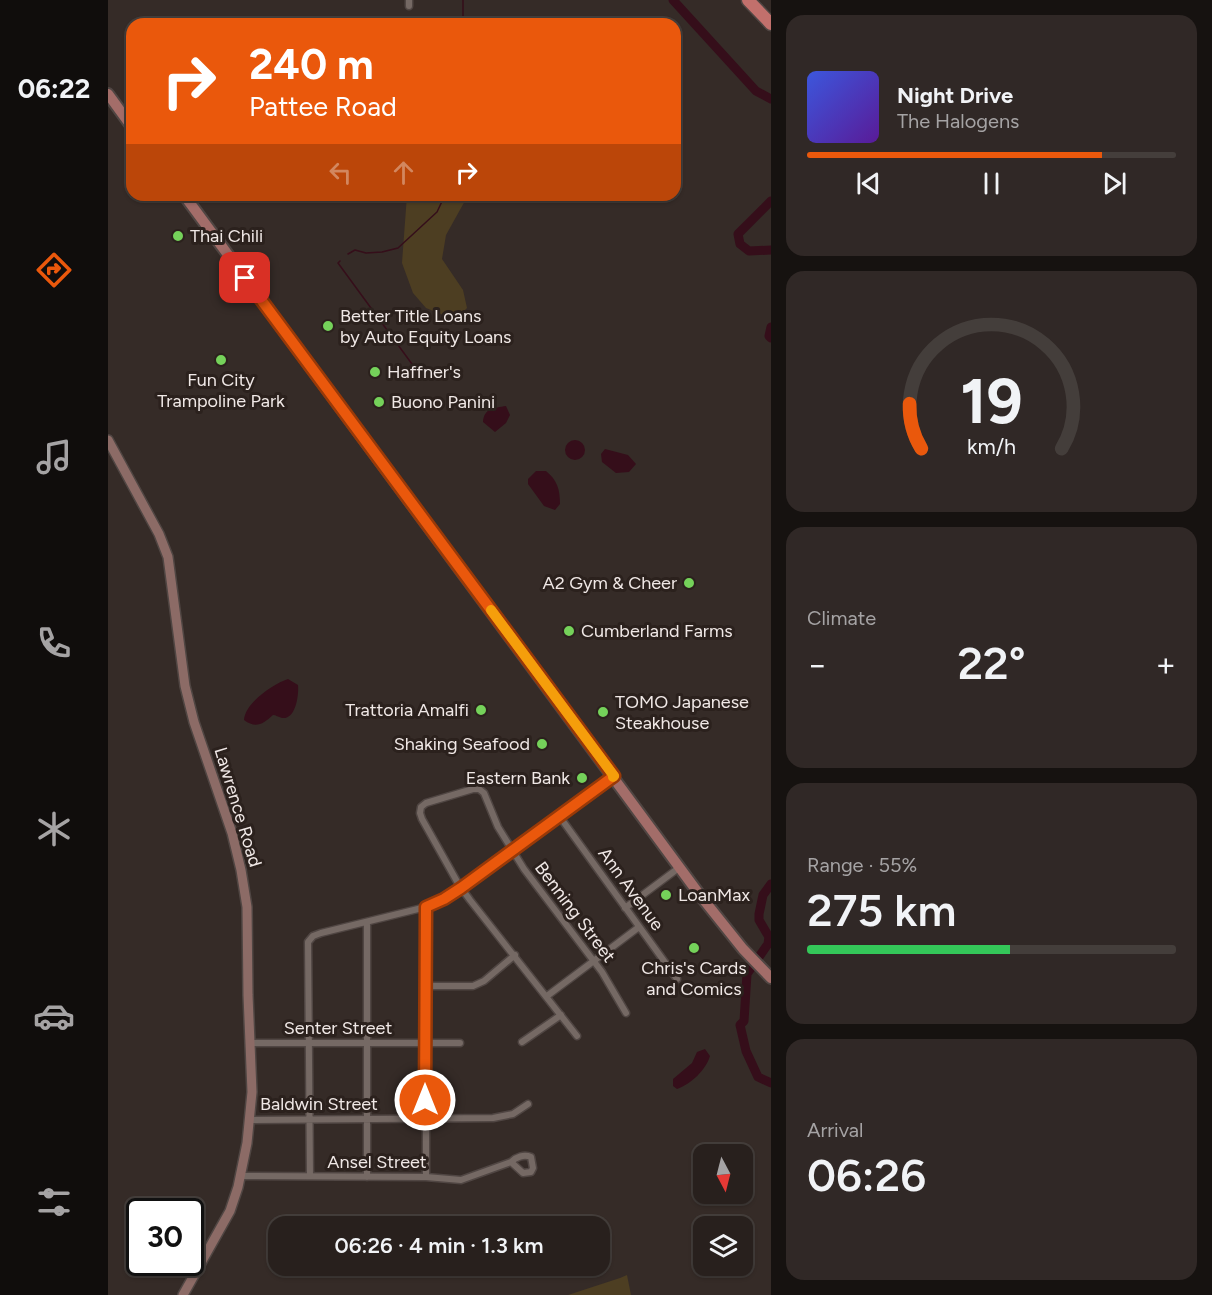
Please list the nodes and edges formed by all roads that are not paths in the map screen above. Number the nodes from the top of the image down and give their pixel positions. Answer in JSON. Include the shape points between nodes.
{"nodes":[{"id":1,"x":748,"y":0,"type":"edge"},
{"id":2,"x":771,"y":24,"type":"edge"},
{"id":3,"x":108,"y":94,"type":"edge"},
{"id":4,"x":126,"y":119,"type":"edge"},
{"id":5,"x":188,"y":201,"type":"edge"},
{"id":6,"x":108,"y":440,"type":"edge"},
{"id":7,"x":614,"y":776,"type":"junction"},
{"id":8,"x":560,"y":817,"type":"junction"},
{"id":9,"x":513,"y":852,"type":"junction"},
{"id":10,"x":680,"y":867,"type":"junction"},
{"id":11,"x":461,"y":888,"type":"junction"},
{"id":12,"x":426,"y":907,"type":"junction"},
{"id":13,"x":626,"y":908,"type":"junction"},
{"id":14,"x":367,"y":922,"type":"junction"},
{"id":15,"x":639,"y":927,"type":"junction"},
{"id":16,"x":515,"y":956,"type":"junction"},
{"id":17,"x":593,"y":962,"type":"junction"},
{"id":18,"x":771,"y":978,"type":"edge"},
{"id":19,"x":677,"y":979,"type":"dead end"},
{"id":20,"x":426,"y":986,"type":"junction"},
{"id":21,"x":547,"y":996,"type":"junction"},
{"id":22,"x":626,"y":1013,"type":"dead end"},
{"id":23,"x":561,"y":1015,"type":"junction"},
{"id":24,"x":577,"y":1036,"type":"dead end"},
{"id":25,"x":522,"y":1042,"type":"dead end"},
{"id":26,"x":251,"y":1043,"type":"junction"},
{"id":27,"x":309,"y":1043,"type":"junction"},
{"id":28,"x":367,"y":1043,"type":"junction"},
{"id":29,"x":425,"y":1043,"type":"junction"},
{"id":30,"x":460,"y":1043,"type":"dead end"},
{"id":31,"x":528,"y":1104,"type":"dead end"},
{"id":32,"x":310,"y":1119,"type":"junction"},
{"id":33,"x":368,"y":1119,"type":"junction"},
{"id":34,"x":425,"y":1119,"type":"junction"},
{"id":35,"x":250,"y":1120,"type":"junction"},
{"id":36,"x":511,"y":1162,"type":"dead end"},
{"id":37,"x":241,"y":1176,"type":"junction"},
{"id":38,"x":310,"y":1176,"type":"junction"},
{"id":39,"x":426,"y":1177,"type":"junction"},
{"id":40,"x":367,"y":1178,"type":"junction"},
{"id":41,"x":183,"y":1295,"type":"edge"}],
"edges":[{"from":1,"to":2,"type":"highway"},
{"from":3,"to":4,"type":"main road"},
{"from":5,"to":7,"type":"main road"},
{"from":6,"to":26,"type":"street","name":"Lawrence Road","via":[[168,557],[185,686],[232,833],[244,888]]},
{"from":7,"to":8,"type":"street"},
{"from":7,"to":10,"type":"main road"},
{"from":8,"to":9,"type":"street"},
{"from":8,"to":13,"type":"street","name":"Ann Avenue"},
{"from":9,"to":11,"type":"street"},
{"from":9,"to":11,"type":"street","name":"Benning Street","via":[[479,789],[421,807],[422,819]]},
{"from":9,"to":17,"type":"street","name":"Benning Street"},
{"from":10,"to":13,"type":"street"},
{"from":10,"to":18,"type":"main road","via":[[752,960]]},
{"from":11,"to":12,"type":"street"},
{"from":11,"to":16,"type":"street"},
{"from":12,"to":14,"type":"street"},
{"from":12,"to":20,"type":"street"},
{"from":13,"to":15,"type":"street","name":"Ann Avenue"},
{"from":14,"to":27,"type":"street","via":[[321,933],[308,942]]},
{"from":14,"to":28,"type":"street"},
{"from":15,"to":17,"type":"street"},
{"from":15,"to":19,"type":"street","name":"Ann Avenue"},
{"from":16,"to":20,"type":"street","via":[[473,986]]},
{"from":16,"to":21,"type":"street"},
{"from":17,"to":21,"type":"street"},
{"from":17,"to":22,"type":"street","name":"Benning Street"},
{"from":20,"to":29,"type":"street"},
{"from":21,"to":23,"type":"street"},
{"from":23,"to":24,"type":"street"},
{"from":23,"to":25,"type":"street"},
{"from":26,"to":27,"type":"street","name":"Senter Street"},
{"from":26,"to":35,"type":"street","name":"Lawrence Road"},
{"from":27,"to":28,"type":"street","name":"Senter Street"},
{"from":27,"to":32,"type":"street"},
{"from":28,"to":29,"type":"street","name":"Senter Street"},
{"from":28,"to":33,"type":"street"},
{"from":29,"to":30,"type":"street","name":"Senter Street"},
{"from":29,"to":34,"type":"street"},
{"from":31,"to":34,"type":"street","name":"Baldwin Street","via":[[503,1117]]},
{"from":32,"to":33,"type":"street","name":"Baldwin Street"},
{"from":32,"to":35,"type":"street","name":"Baldwin Street"},
{"from":32,"to":38,"type":"street"},
{"from":33,"to":34,"type":"street","name":"Baldwin Street"},
{"from":33,"to":40,"type":"street"},
{"from":34,"to":39,"type":"street"},
{"from":35,"to":37,"type":"street","name":"Lawrence Road"},
{"from":36,"to":39,"type":"street","name":"Ansel Street","via":[[464,1179]]},
{"from":37,"to":38,"type":"street","name":"Ansel Street"},
{"from":37,"to":41,"type":"street","name":"Lawrence Road","via":[[225,1223]]},
{"from":38,"to":40,"type":"street","name":"Ansel Street"},
{"from":39,"to":40,"type":"street","name":"Ansel Street"}]}
